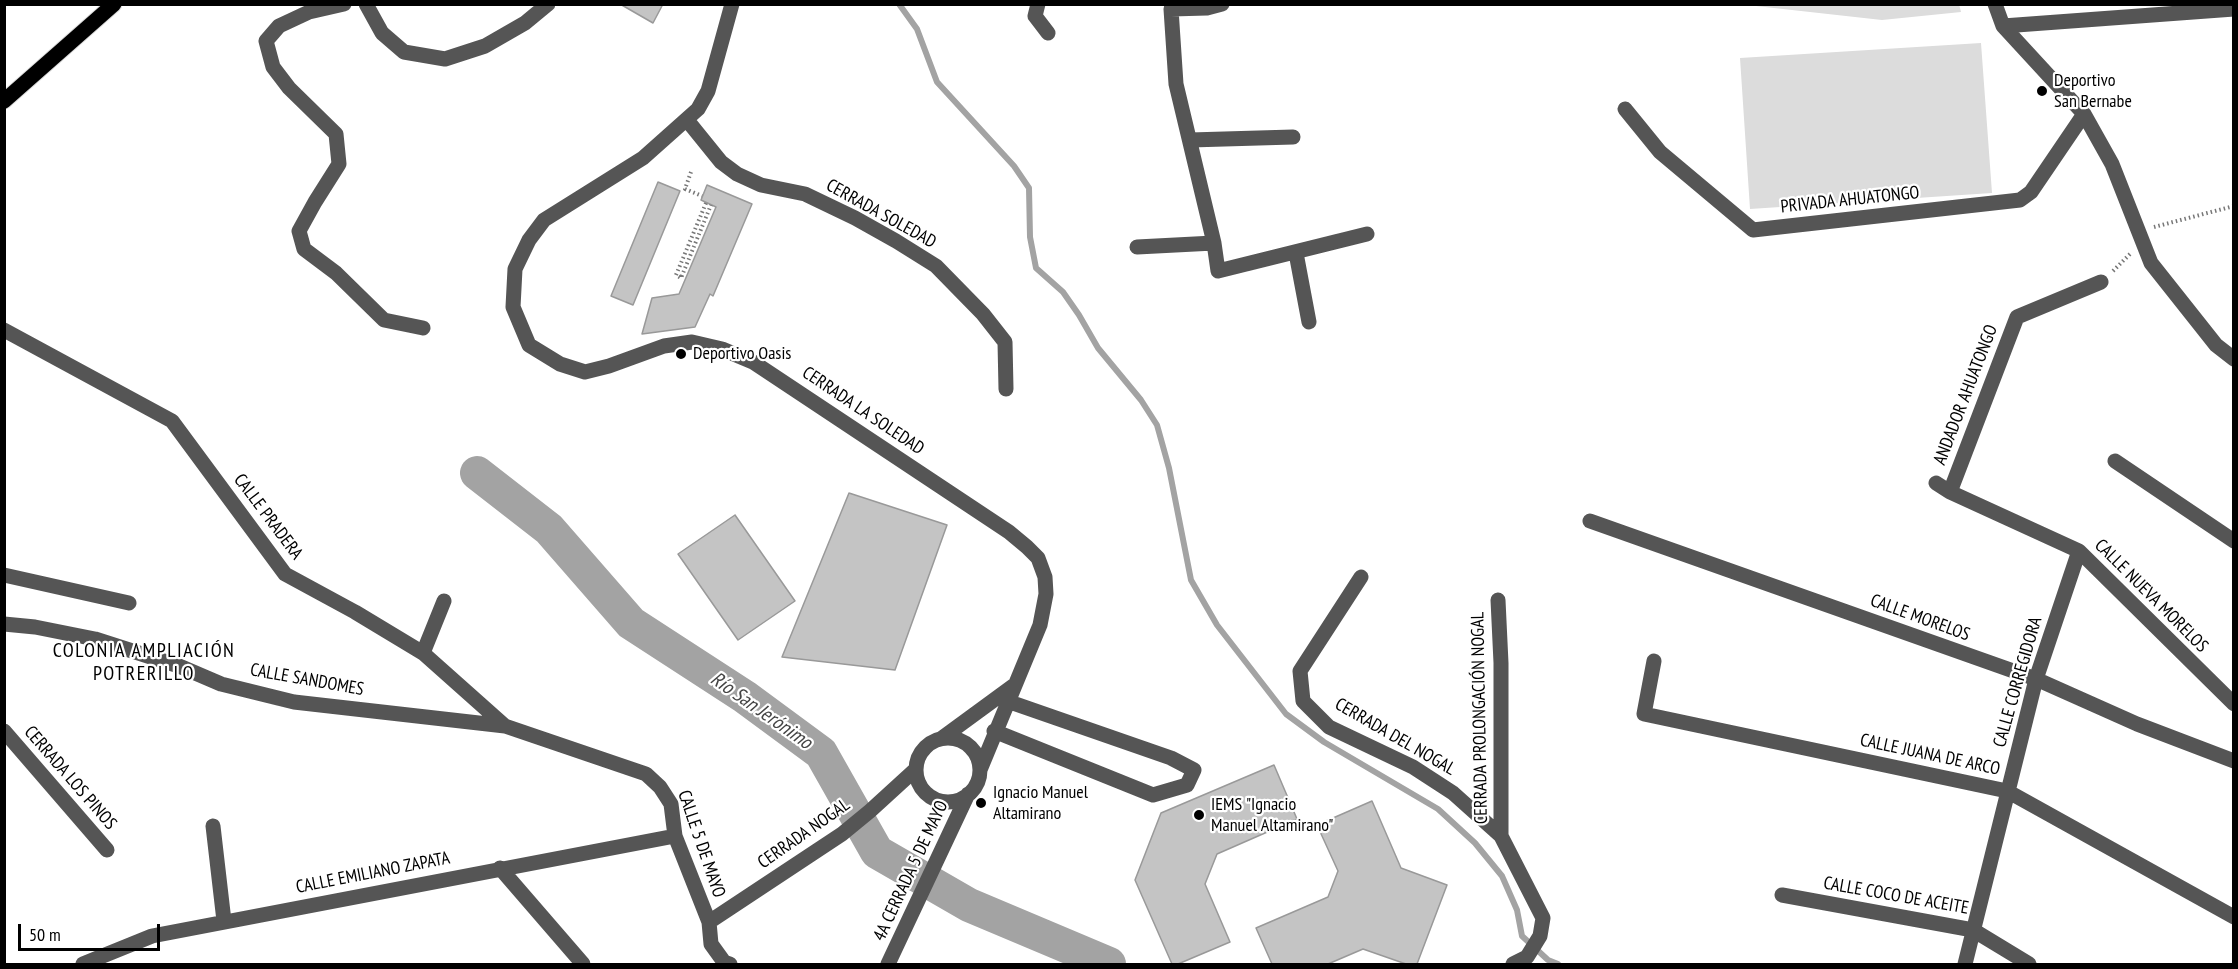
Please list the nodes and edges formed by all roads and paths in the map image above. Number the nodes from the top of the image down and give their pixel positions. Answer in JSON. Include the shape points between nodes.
{"nodes":[{"id":1,"x":114,"y":4,"type":"edge"},
{"id":2,"x":344,"y":4,"type":"edge"},
{"id":3,"x":366,"y":4,"type":"edge"},
{"id":4,"x":548,"y":4,"type":"edge"},
{"id":5,"x":732,"y":4,"type":"edge"},
{"id":6,"x":1038,"y":4,"type":"edge"},
{"id":7,"x":1222,"y":4,"type":"edge"},
{"id":8,"x":1995,"y":4,"type":"edge"},
{"id":9,"x":2234,"y":9,"type":"edge"},
{"id":10,"x":2003,"y":26,"type":"junction"},
{"id":11,"x":1048,"y":33,"type":"dead end"},
{"id":12,"x":4,"y":101,"type":"edge"},
{"id":13,"x":1625,"y":109,"type":"dead end"},
{"id":14,"x":2084,"y":114,"type":"junction"},
{"id":15,"x":687,"y":120,"type":"junction"},
{"id":16,"x":1293,"y":137,"type":"dead end"},
{"id":17,"x":1190,"y":140,"type":"junction"},
{"id":18,"x":692,"y":172,"type":"dead end"},
{"id":19,"x":702,"y":196,"type":"dead end"},
{"id":20,"x":706,"y":202,"type":"dead end"},
{"id":21,"x":711,"y":205,"type":"dead end"},
{"id":22,"x":2234,"y":206,"type":"edge"},
{"id":23,"x":1368,"y":234,"type":"dead end"},
{"id":24,"x":2141,"y":236,"type":"junction"},
{"id":25,"x":1214,"y":243,"type":"junction"},
{"id":26,"x":1137,"y":247,"type":"dead end"},
{"id":27,"x":1296,"y":253,"type":"junction"},
{"id":28,"x":2101,"y":282,"type":"joint"},
{"id":29,"x":1309,"y":322,"type":"dead end"},
{"id":30,"x":423,"y":328,"type":"dead end"},
{"id":31,"x":4,"y":330,"type":"edge"},
{"id":32,"x":2234,"y":359,"type":"edge"},
{"id":33,"x":1006,"y":388,"type":"dead end"},
{"id":34,"x":2115,"y":461,"type":"dead end"},
{"id":35,"x":1936,"y":483,"type":"dead end"},
{"id":36,"x":1950,"y":492,"type":"junction"},
{"id":37,"x":1590,"y":521,"type":"dead end"},
{"id":38,"x":2234,"y":541,"type":"edge"},
{"id":39,"x":2079,"y":551,"type":"junction"},
{"id":40,"x":4,"y":575,"type":"edge"},
{"id":41,"x":1360,"y":577,"type":"dead end"},
{"id":42,"x":1498,"y":600,"type":"dead end"},
{"id":43,"x":444,"y":601,"type":"dead end"},
{"id":44,"x":129,"y":603,"type":"dead end"},
{"id":45,"x":4,"y":624,"type":"edge"},
{"id":46,"x":423,"y":653,"type":"junction"},
{"id":47,"x":1654,"y":661,"type":"dead end"},
{"id":48,"x":2036,"y":679,"type":"junction"},
{"id":49,"x":1013,"y":686,"type":"junction"},
{"id":50,"x":1007,"y":701,"type":"junction"},
{"id":51,"x":2234,"y":704,"type":"edge"},
{"id":52,"x":505,"y":726,"type":"junction"},
{"id":53,"x":4,"y":731,"type":"edge"},
{"id":54,"x":994,"y":731,"type":"junction"},
{"id":55,"x":942,"y":738,"type":"junction"},
{"id":56,"x":2234,"y":761,"type":"edge"},
{"id":57,"x":916,"y":769,"type":"junction"},
{"id":58,"x":980,"y":770,"type":"junction"},
{"id":59,"x":2007,"y":791,"type":"junction"},
{"id":60,"x":968,"y":794,"type":"junction"},
{"id":61,"x":213,"y":826,"type":"dead end"},
{"id":62,"x":675,"y":836,"type":"junction"},
{"id":63,"x":1501,"y":836,"type":"junction"},
{"id":64,"x":107,"y":850,"type":"dead end"},
{"id":65,"x":500,"y":868,"type":"junction"},
{"id":66,"x":1782,"y":895,"type":"dead end"},
{"id":67,"x":2234,"y":917,"type":"edge"},
{"id":68,"x":224,"y":921,"type":"junction"},
{"id":69,"x":708,"y":922,"type":"junction"},
{"id":70,"x":1973,"y":930,"type":"junction"},
{"id":71,"x":1530,"y":959,"type":"edge"},
{"id":72,"x":83,"y":964,"type":"edge"},
{"id":73,"x":583,"y":964,"type":"edge"},
{"id":74,"x":730,"y":964,"type":"edge"},
{"id":75,"x":888,"y":964,"type":"edge"},
{"id":76,"x":1513,"y":964,"type":"edge"},
{"id":77,"x":1965,"y":964,"type":"edge"},
{"id":78,"x":2029,"y":964,"type":"edge"}],
"edges":[{"from":1,"to":12,"type":"main road"},
{"from":2,"to":30,"type":"street","via":[[299,16],[279,26],[266,41],[273,67],[336,134],[339,164],[299,231],[301,240],[304,249],[336,273],[384,320]]},
{"from":3,"to":4,"type":"street","via":[[382,33],[404,52],[445,59],[486,46]]},
{"from":5,"to":15,"type":"street","name":"CERRADA LA SOLEDAD","via":[[708,91]]},
{"from":6,"to":11,"type":"street","via":[[1035,16]]},
{"from":7,"to":17,"type":"street","via":[[1171,9],[1176,84]]},
{"from":8,"to":10,"type":"street"},
{"from":9,"to":10,"type":"street"},
{"from":10,"to":14,"type":"street"},
{"from":13,"to":14,"type":"street","name":"PRIVADA AHUATONGO","via":[[1660,152],[1753,230],[2020,200],[2031,192]]},
{"from":14,"to":24,"type":"street","via":[[2112,164]]},
{"from":15,"to":33,"type":"street","name":"CERRADA SOLEDAD","via":[[721,162],[737,174],[761,185],[805,194],[936,266],[1005,342]]},
{"from":15,"to":49,"type":"street","name":"CERRADA LA SOLEDAD","via":[[643,158],[544,220],[529,240],[515,269],[513,307],[529,345],[560,364],[585,372],[664,346],[692,342],[722,349],[753,362],[1009,532],[1038,558],[1046,594],[1040,625]]},
{"from":16,"to":17,"type":"street"},
{"from":17,"to":25,"type":"street"},
{"from":18,"to":19,"type":"path","via":[[685,189]]},
{"from":20,"to":21,"type":"path","via":[[676,275],[681,278]]},
{"from":22,"to":24,"type":"path"},
{"from":23,"to":27,"type":"street"},
{"from":24,"to":28,"type":"path"},
{"from":24,"to":32,"type":"street","via":[[2151,263],[2216,345]]},
{"from":25,"to":26,"type":"street"},
{"from":25,"to":27,"type":"street","via":[[1218,272]]},
{"from":27,"to":29,"type":"street"},
{"from":28,"to":36,"type":"street","name":"ANDADOR AHUATONGO","via":[[2016,317]]},
{"from":31,"to":46,"type":"street","name":"CALLE PRADERA","via":[[172,421],[285,574]]},
{"from":34,"to":38,"type":"street"},
{"from":35,"to":36,"type":"street","name":"CALLE NUEVA MORELOS"},
{"from":36,"to":39,"type":"street","name":"CALLE NUEVA MORELOS"},
{"from":37,"to":48,"type":"street","name":"CALLE MORELOS"},
{"from":39,"to":48,"type":"street","name":"CALLE CORREGIDORA"},
{"from":39,"to":51,"type":"street","name":"CALLE NUEVA MORELOS"},
{"from":40,"to":44,"type":"street"},
{"from":41,"to":63,"type":"street","name":"CERRADA DEL NOGAL","via":[[1300,671],[1303,701],[1329,727],[1413,767],[1454,793]]},
{"from":42,"to":63,"type":"street","name":"CERRADA PROLONGACIÓN NOGAL"},
{"from":43,"to":46,"type":"street"},
{"from":45,"to":52,"type":"street","name":"CALLE SANDOMES","via":[[95,639],[221,684],[294,702]]},
{"from":46,"to":52,"type":"street","name":"CALLE PRADERA"},
{"from":47,"to":59,"type":"street","name":"CALLE JUANA DE ARCO","via":[[1644,714]]},
{"from":48,"to":56,"type":"street","name":"CALLE MORELOS"},
{"from":48,"to":59,"type":"street","name":"CALLE CORREGIDORA"},
{"from":49,"to":50,"type":"street","name":"CERRADA LA SOLEDAD"},
{"from":49,"to":55,"type":"street","name":"CERRADA LA SOLEDAD"},
{"from":50,"to":54,"type":"street","name":"CERRADA LA SOLEDAD"},
{"from":50,"to":54,"type":"street","via":[[1171,758],[1194,770],[1187,785],[1153,795]]},
{"from":52,"to":62,"type":"street","name":"CALLE 5 DE MAYO","via":[[646,774],[671,804]]},
{"from":53,"to":64,"type":"street","name":"CERRADA LOS PINOS"},
{"from":54,"to":58,"type":"street","name":"CERRADA LA SOLEDAD"},
{"from":55,"to":57,"type":"street","via":[[923,749]]},
{"from":55,"to":58,"type":"street","via":[[964,742],[978,759]]},
{"from":57,"to":60,"type":"street","via":[[922,789],[939,801],[959,800]]},
{"from":57,"to":69,"type":"street","name":"CERRADA NOGAL","via":[[842,834]]},
{"from":58,"to":60,"type":"street","via":[[977,783]]},
{"from":59,"to":67,"type":"street","name":"CALLE JUANA DE ARCO"},
{"from":59,"to":70,"type":"street","name":"CALLE CORREGIDORA"},
{"from":60,"to":75,"type":"street","name":"4A CERRADA 5 DE MAYO"},
{"from":61,"to":68,"type":"street"},
{"from":62,"to":65,"type":"street","name":"CALLE EMILIANO ZAPATA"},
{"from":62,"to":69,"type":"street","name":"CALLE 5 DE MAYO"},
{"from":63,"to":71,"type":"street","name":"CERRADA DEL NOGAL","via":[[1542,918],[1540,936]]},
{"from":65,"to":68,"type":"street","name":"CALLE EMILIANO ZAPATA"},
{"from":65,"to":73,"type":"street"},
{"from":66,"to":70,"type":"street","name":"CALLE COCO DE ACEITE"},
{"from":68,"to":72,"type":"street","name":"CALLE EMILIANO ZAPATA","via":[[152,936]]},
{"from":69,"to":74,"type":"street","name":"CALLE 5 DE MAYO","via":[[711,944]]},
{"from":70,"to":77,"type":"street","name":"CALLE CORREGIDORA"},
{"from":70,"to":78,"type":"street","name":"CALLE COCO DE ACEITE"},
{"from":71,"to":76,"type":"street"}]}
